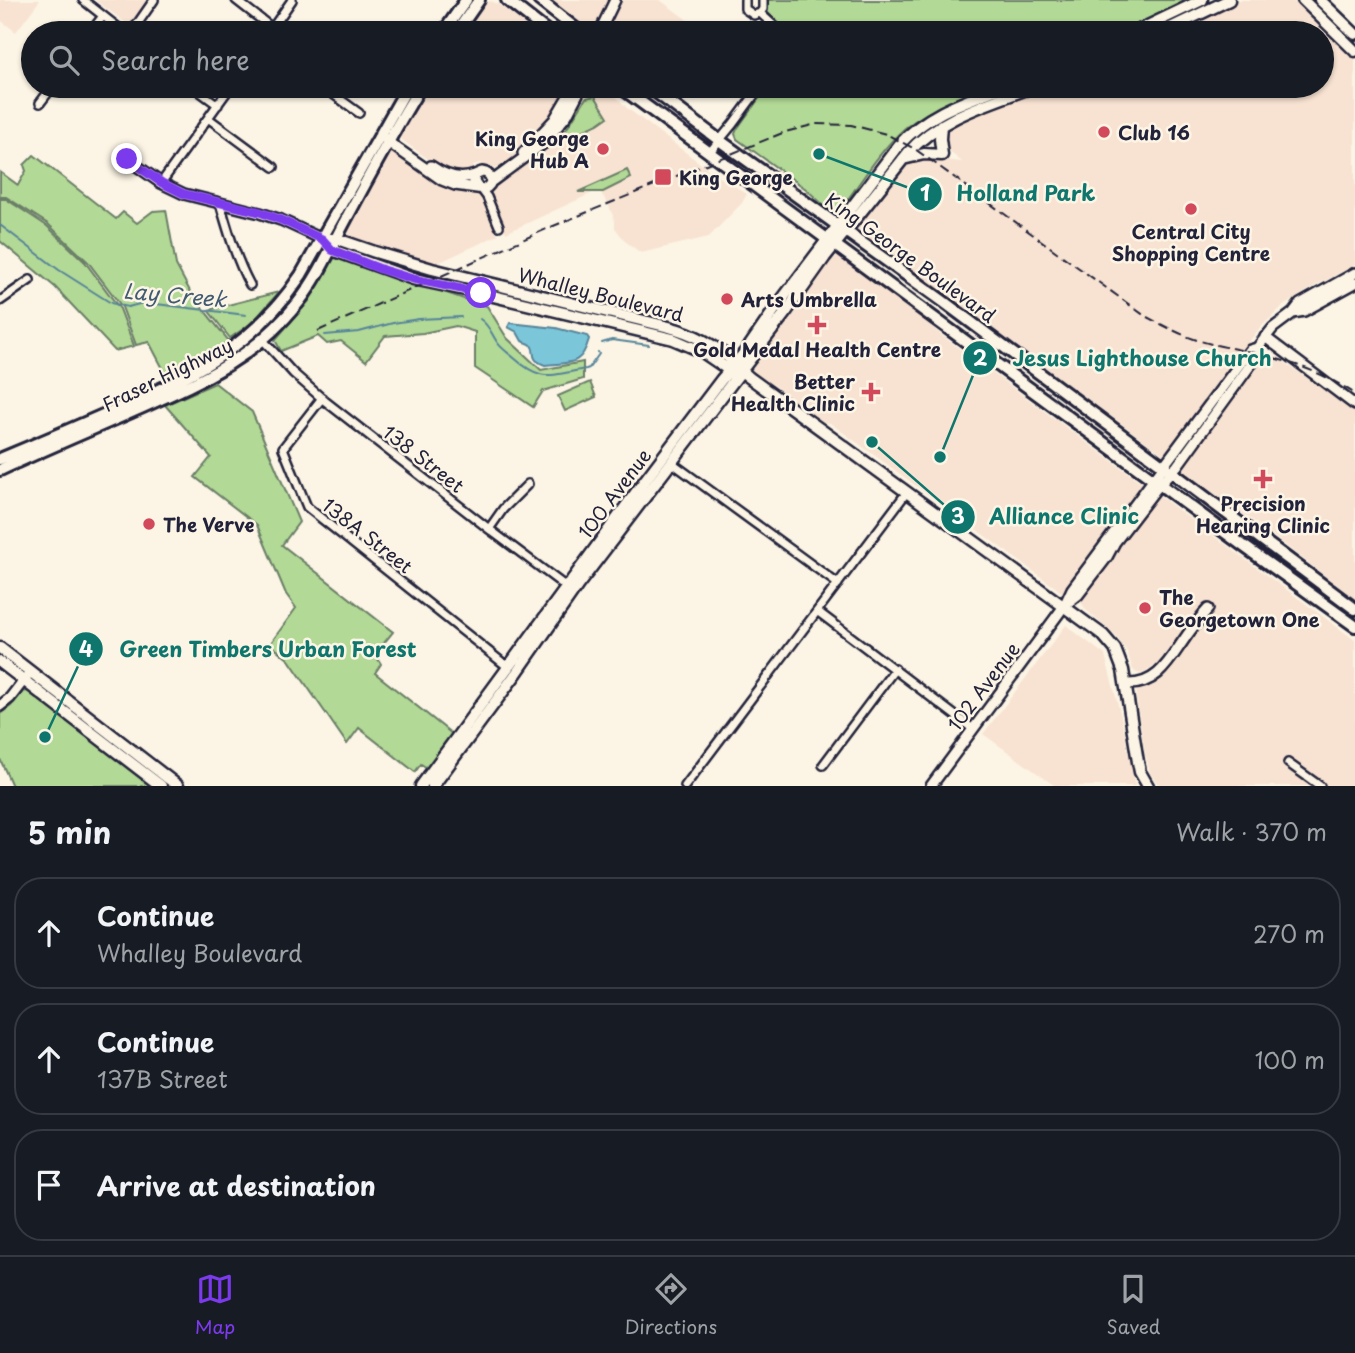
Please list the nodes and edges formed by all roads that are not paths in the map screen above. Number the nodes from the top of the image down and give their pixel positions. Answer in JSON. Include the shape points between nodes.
{"nodes":[{"id":1,"x":83,"y":0,"type":"edge"},
{"id":2,"x":155,"y":0,"type":"edge"},
{"id":3,"x":236,"y":0,"type":"edge"},
{"id":4,"x":292,"y":0,"type":"edge"},
{"id":5,"x":479,"y":0,"type":"edge"},
{"id":6,"x":506,"y":0,"type":"edge"},
{"id":7,"x":538,"y":0,"type":"edge"},
{"id":8,"x":615,"y":0,"type":"edge"},
{"id":9,"x":745,"y":0,"type":"edge"},
{"id":10,"x":763,"y":0,"type":"edge"},
{"id":11,"x":1202,"y":0,"type":"edge"},
{"id":12,"x":1229,"y":0,"type":"edge"},
{"id":13,"x":1303,"y":0,"type":"edge"},
{"id":14,"x":1320,"y":0,"type":"edge"},
{"id":15,"x":464,"y":2,"type":"edge"},
{"id":16,"x":760,"y":13,"type":"junction"},
{"id":17,"x":103,"y":16,"type":"junction"},
{"id":18,"x":99,"y":21,"type":"edge"},
{"id":19,"x":109,"y":21,"type":"edge"},
{"id":20,"x":140,"y":21,"type":"edge"},
{"id":21,"x":260,"y":21,"type":"edge"},
{"id":22,"x":278,"y":21,"type":"edge"},
{"id":23,"x":451,"y":21,"type":"edge"},
{"id":24,"x":464,"y":21,"type":"edge"},
{"id":25,"x":534,"y":21,"type":"edge"},
{"id":26,"x":565,"y":21,"type":"edge"},
{"id":27,"x":605,"y":21,"type":"edge"},
{"id":28,"x":769,"y":21,"type":"edge"},
{"id":29,"x":1158,"y":21,"type":"edge"},
{"id":30,"x":1185,"y":21,"type":"edge"},
{"id":31,"x":1325,"y":21,"type":"edge"},
{"id":32,"x":1334,"y":29,"type":"edge"},
{"id":33,"x":1334,"y":30,"type":"edge"},
{"id":34,"x":1355,"y":34,"type":"edge"},
{"id":35,"x":1355,"y":41,"type":"edge"},
{"id":36,"x":1355,"y":51,"type":"edge"},
{"id":37,"x":44,"y":98,"type":"edge"},
{"id":38,"x":208,"y":98,"type":"edge"},
{"id":39,"x":223,"y":98,"type":"edge"},
{"id":40,"x":338,"y":98,"type":"edge"},
{"id":41,"x":403,"y":98,"type":"edge"},
{"id":42,"x":413,"y":98,"type":"edge"},
{"id":43,"x":568,"y":98,"type":"edge"},
{"id":44,"x":576,"y":98,"type":"edge"},
{"id":45,"x":635,"y":98,"type":"edge"},
{"id":46,"x":664,"y":98,"type":"edge"},
{"id":47,"x":752,"y":98,"type":"edge"},
{"id":48,"x":975,"y":98,"type":"edge"},
{"id":49,"x":1006,"y":98,"type":"edge"},
{"id":50,"x":40,"y":103,"type":"dead end"},
{"id":51,"x":218,"y":105,"type":"junction"},
{"id":52,"x":359,"y":113,"type":"dead end"},
{"id":53,"x":208,"y":118,"type":"junction"},
{"id":54,"x":940,"y":125,"type":"junction"},
{"id":55,"x":386,"y":137,"type":"junction"},
{"id":56,"x":719,"y":140,"type":"junction"},
{"id":57,"x":709,"y":153,"type":"junction"},
{"id":58,"x":127,"y":159,"type":"dead end"},
{"id":59,"x":903,"y":159,"type":"junction"},
{"id":60,"x":274,"y":167,"type":"dead end"},
{"id":61,"x":162,"y":183,"type":"junction"},
{"id":62,"x":486,"y":186,"type":"junction"},
{"id":63,"x":220,"y":203,"type":"junction"},
{"id":64,"x":499,"y":226,"type":"dead end"},
{"id":65,"x":843,"y":228,"type":"junction"},
{"id":66,"x":322,"y":239,"type":"junction"},
{"id":67,"x":832,"y":242,"type":"junction"},
{"id":68,"x":334,"y":244,"type":"junction"},
{"id":69,"x":1355,"y":274,"type":"edge"},
{"id":70,"x":30,"y":280,"type":"dead end"},
{"id":71,"x":1355,"y":283,"type":"edge"},
{"id":72,"x":250,"y":285,"type":"dead end"},
{"id":73,"x":0,"y":301,"type":"edge"},
{"id":74,"x":1293,"y":313,"type":"junction"},
{"id":75,"x":1265,"y":337,"type":"junction"},
{"id":76,"x":263,"y":340,"type":"junction"},
{"id":77,"x":1019,"y":359,"type":"junction"},
{"id":78,"x":999,"y":365,"type":"junction"},
{"id":79,"x":735,"y":368,"type":"junction"},
{"id":80,"x":1020,"y":380,"type":"junction"},
{"id":81,"x":322,"y":398,"type":"junction"},
{"id":82,"x":1355,"y":405,"type":"edge"},
{"id":83,"x":0,"y":460,"type":"edge"},
{"id":84,"x":671,"y":462,"type":"junction"},
{"id":85,"x":1168,"y":469,"type":"junction"},
{"id":86,"x":0,"y":470,"type":"edge"},
{"id":87,"x":1157,"y":482,"type":"junction"},
{"id":88,"x":528,"y":484,"type":"dead end"},
{"id":89,"x":907,"y":492,"type":"junction"},
{"id":90,"x":489,"y":529,"type":"junction"},
{"id":91,"x":838,"y":584,"type":"junction"},
{"id":92,"x":570,"y":589,"type":"junction"},
{"id":93,"x":1064,"y":606,"type":"junction"},
{"id":94,"x":1208,"y":609,"type":"dead end"},
{"id":95,"x":1355,"y":609,"type":"edge"},
{"id":96,"x":817,"y":611,"type":"junction"},
{"id":97,"x":1355,"y":626,"type":"edge"},
{"id":98,"x":0,"y":648,"type":"edge"},
{"id":99,"x":0,"y":662,"type":"edge"},
{"id":100,"x":508,"y":667,"type":"junction"},
{"id":101,"x":895,"y":669,"type":"junction"},
{"id":102,"x":27,"y":676,"type":"junction"},
{"id":103,"x":1125,"y":684,"type":"junction"},
{"id":104,"x":0,"y":706,"type":"edge"},
{"id":105,"x":973,"y":729,"type":"junction"},
{"id":106,"x":1288,"y":763,"type":"dead end"},
{"id":107,"x":823,"y":765,"type":"dead end"},
{"id":108,"x":161,"y":786,"type":"edge"},
{"id":109,"x":178,"y":786,"type":"edge"},
{"id":110,"x":421,"y":786,"type":"edge"},
{"id":111,"x":433,"y":786,"type":"edge"},
{"id":112,"x":685,"y":786,"type":"edge"},
{"id":113,"x":931,"y":786,"type":"edge"},
{"id":114,"x":1147,"y":786,"type":"edge"},
{"id":115,"x":1320,"y":786,"type":"edge"}],
"edges":[{"from":1,"to":17,"type":"street"},
{"from":2,"to":20,"type":"street"},
{"from":3,"to":21,"type":"street"},
{"from":4,"to":22,"type":"street"},
{"from":5,"to":24,"type":"main road"},
{"from":6,"to":25,"type":"main road"},
{"from":7,"to":26,"type":"main road"},
{"from":8,"to":27,"type":"street"},
{"from":9,"to":16,"type":"street","via":[[747,12]]},
{"from":10,"to":16,"type":"street"},
{"from":11,"to":29,"type":"main road"},
{"from":12,"to":30,"type":"main road"},
{"from":13,"to":31,"type":"main road"},
{"from":14,"to":34,"type":"main road"},
{"from":15,"to":23,"type":"main road"},
{"from":16,"to":28,"type":"street"},
{"from":17,"to":18,"type":"street"},
{"from":17,"to":19,"type":"street"},
{"from":32,"to":35,"type":"main road"},
{"from":33,"to":36,"type":"main road"},
{"from":37,"to":50,"type":"street"},
{"from":38,"to":51,"type":"street"},
{"from":39,"to":51,"type":"street"},
{"from":40,"to":52,"type":"street"},
{"from":41,"to":55,"type":"main road","name":"Fraser Highway"},
{"from":42,"to":55,"type":"main road","name":"Fraser Highway"},
{"from":43,"to":62,"type":"street","via":[[528,149],[495,172]]},
{"from":44,"to":62,"type":"street","via":[[544,143]]},
{"from":45,"to":57,"type":"main road","name":"King George Boulevard"},
{"from":46,"to":56,"type":"main road","name":"King George Boulevard"},
{"from":47,"to":56,"type":"street"},
{"from":48,"to":65,"type":"main road","via":[[912,131]]},
{"from":49,"to":54,"type":"main road"},
{"from":51,"to":53,"type":"street"},
{"from":53,"to":60,"type":"street"},
{"from":53,"to":61,"type":"street"},
{"from":54,"to":59,"type":"main road"},
{"from":54,"to":59,"type":"main road","via":[[942,155]]},
{"from":55,"to":62,"type":"street","via":[[442,180]]},
{"from":55,"to":62,"type":"street","via":[[442,173],[475,176],[474,182]]},
{"from":55,"to":66,"type":"main road","name":"Fraser Highway"},
{"from":55,"to":68,"type":"main road","name":"Fraser Highway"},
{"from":56,"to":57,"type":"street"},
{"from":56,"to":65,"type":"main road","name":"King George Boulevard"},
{"from":57,"to":67,"type":"main road","name":"King George Boulevard"},
{"from":58,"to":61,"type":"street","name":"Whalley Boulevard"},
{"from":59,"to":65,"type":"main road"},
{"from":61,"to":63,"type":"street","name":"Whalley Boulevard"},
{"from":62,"to":64,"type":"street"},
{"from":63,"to":66,"type":"street","name":"Whalley Boulevard","via":[[260,212]]},
{"from":63,"to":72,"type":"street"},
{"from":65,"to":67,"type":"main road","name":"100 Avenue"},
{"from":65,"to":77,"type":"main road","name":"King George Boulevard"},
{"from":66,"to":68,"type":"main road","name":"Whalley Boulevard"},
{"from":66,"to":83,"type":"main road","name":"Fraser Highway","via":[[283,301],[222,356],[166,387]]},
{"from":67,"to":78,"type":"main road","name":"King George Boulevard"},
{"from":67,"to":79,"type":"main road","name":"100 Avenue"},
{"from":68,"to":76,"type":"main road","name":"Fraser Highway","via":[[298,302]]},
{"from":68,"to":79,"type":"main road","name":"Whalley Boulevard","via":[[413,279],[673,339]]},
{"from":68,"to":79,"type":"main road","name":"Whalley Boulevard","via":[[677,329],[706,343]]},
{"from":69,"to":74,"type":"street","name":"102 Avenue","via":[[1306,300]]},
{"from":70,"to":73,"type":"street"},
{"from":71,"to":74,"type":"street","name":"102 Avenue"},
{"from":74,"to":75,"type":"street","name":"102 Avenue"},
{"from":75,"to":82,"type":"street"},
{"from":75,"to":85,"type":"street","name":"102 Avenue","via":[[1250,350]]},
{"from":76,"to":81,"type":"street","name":"138 Street"},
{"from":76,"to":86,"type":"main road","name":"Fraser Highway","via":[[206,377]]},
{"from":77,"to":78,"type":"main road"},
{"from":77,"to":80,"type":"main road"},
{"from":77,"to":85,"type":"main road","name":"King George Boulevard"},
{"from":78,"to":80,"type":"main road","name":"King George Boulevard"},
{"from":79,"to":84,"type":"main road","name":"100 Avenue"},
{"from":79,"to":89,"type":"main road","name":"Whalley Boulevard"},
{"from":79,"to":92,"type":"main road","name":"100 Avenue"},
{"from":80,"to":87,"type":"main road","name":"King George Boulevard"},
{"from":81,"to":90,"type":"street","name":"138 Street"},
{"from":81,"to":100,"type":"street","name":"138A Street","via":[[283,448],[307,507]]},
{"from":84,"to":91,"type":"street"},
{"from":84,"to":92,"type":"main road","name":"100 Avenue"},
{"from":85,"to":87,"type":"street","name":"102 Avenue"},
{"from":85,"to":95,"type":"main road","name":"King George Boulevard"},
{"from":87,"to":93,"type":"street","name":"102 Avenue","via":[[1072,589]]},
{"from":87,"to":97,"type":"main road","name":"King George Boulevard"},
{"from":88,"to":90,"type":"street"},
{"from":89,"to":91,"type":"street"},
{"from":89,"to":93,"type":"main road","name":"Whalley Boulevard"},
{"from":90,"to":92,"type":"street","name":"138 Street"},
{"from":91,"to":96,"type":"street"},
{"from":92,"to":100,"type":"main road","name":"100 Avenue"},
{"from":92,"to":111,"type":"main road","name":"100 Avenue","via":[[516,674]]},
{"from":93,"to":103,"type":"main road","name":"Whalley Boulevard","via":[[1110,642]]},
{"from":93,"to":105,"type":"street","name":"102 Avenue"},
{"from":94,"to":103,"type":"street","via":[[1155,669]]},
{"from":96,"to":101,"type":"street"},
{"from":96,"to":112,"type":"street"},
{"from":98,"to":102,"type":"main road"},
{"from":99,"to":102,"type":"main road"},
{"from":100,"to":110,"type":"main road","name":"100 Avenue"},
{"from":101,"to":105,"type":"street"},
{"from":101,"to":107,"type":"street"},
{"from":102,"to":104,"type":"street"},
{"from":102,"to":108,"type":"main road"},
{"from":102,"to":109,"type":"main road"},
{"from":103,"to":114,"type":"main road","name":"Whalley Boulevard","via":[[1140,772]]},
{"from":105,"to":113,"type":"street","name":"102 Avenue"},
{"from":106,"to":115,"type":"street"}]}
